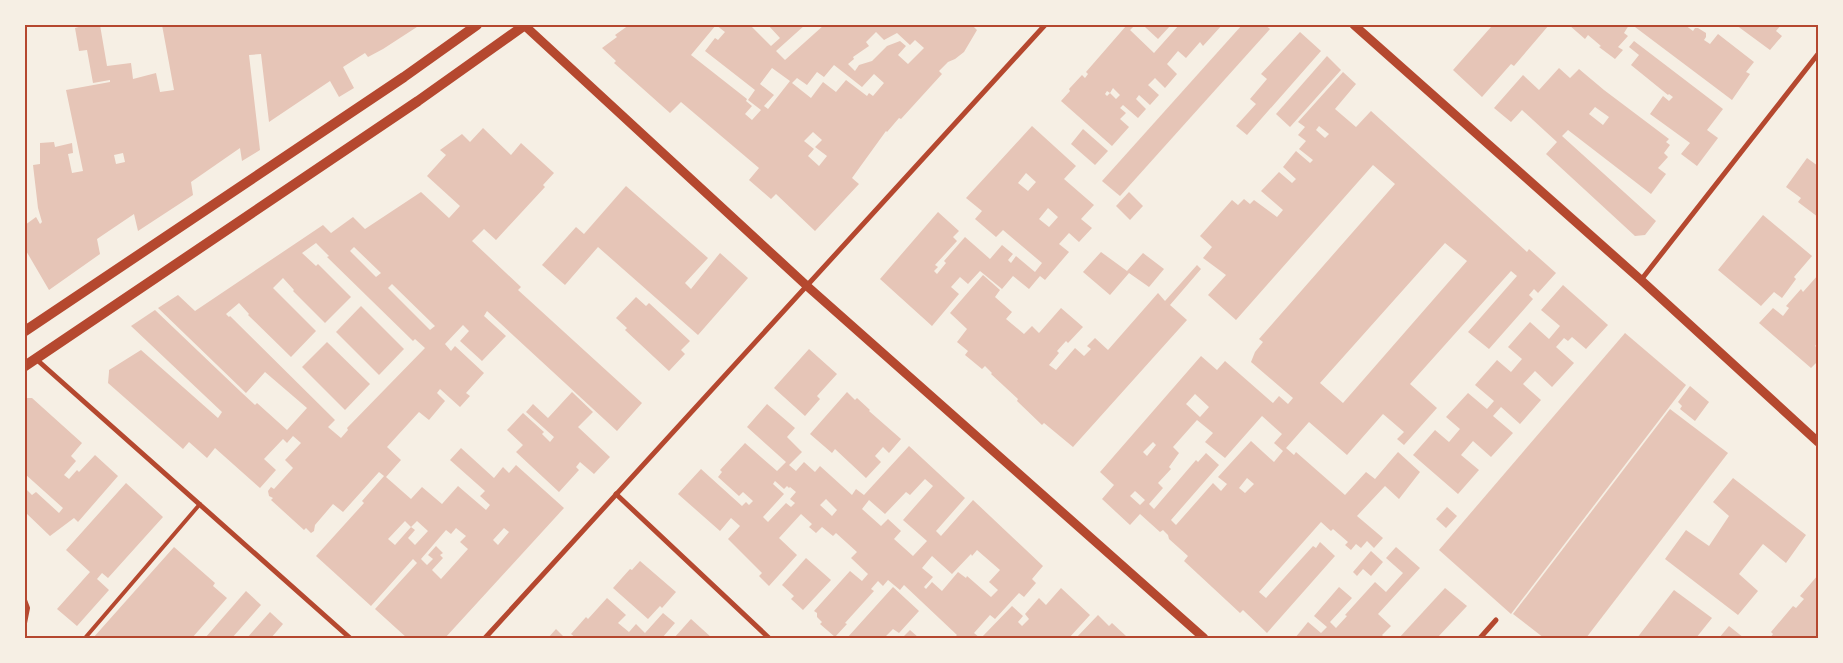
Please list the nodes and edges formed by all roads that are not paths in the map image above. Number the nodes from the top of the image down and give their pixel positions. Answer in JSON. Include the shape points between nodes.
{"nodes":[{"id":1,"x":477,"y":25,"type":"edge"},
{"id":2,"x":524,"y":25,"type":"edge"},
{"id":3,"x":1045,"y":25,"type":"edge"},
{"id":4,"x":1354,"y":25,"type":"edge"},
{"id":5,"x":1818,"y":54,"type":"edge"},
{"id":6,"x":1641,"y":280,"type":"junction"},
{"id":7,"x":807,"y":286,"type":"junction"},
{"id":8,"x":25,"y":331,"type":"edge"},
{"id":9,"x":36,"y":359,"type":"junction"},
{"id":10,"x":25,"y":366,"type":"edge"},
{"id":11,"x":1818,"y":442,"type":"edge"},
{"id":12,"x":616,"y":494,"type":"junction"},
{"id":13,"x":200,"y":504,"type":"junction"},
{"id":14,"x":25,"y":600,"type":"edge"},
{"id":15,"x":1496,"y":620,"type":"dead end"},
{"id":16,"x":25,"y":623,"type":"edge"},
{"id":17,"x":85,"y":638,"type":"edge"},
{"id":18,"x":350,"y":638,"type":"edge"},
{"id":19,"x":484,"y":638,"type":"edge"},
{"id":20,"x":769,"y":638,"type":"edge"},
{"id":21,"x":1204,"y":638,"type":"edge"},
{"id":22,"x":1480,"y":638,"type":"edge"}],
"edges":[{"from":1,"to":8,"type":"main road","via":[[396,83]]},
{"from":2,"to":7,"type":"street"},
{"from":2,"to":9,"type":"main road","via":[[418,101]]},
{"from":3,"to":7,"type":"street"},
{"from":4,"to":6,"type":"street"},
{"from":5,"to":6,"type":"street"},
{"from":6,"to":11,"type":"street"},
{"from":7,"to":12,"type":"street"},
{"from":7,"to":21,"type":"street"},
{"from":9,"to":10,"type":"main road"},
{"from":9,"to":13,"type":"street"},
{"from":12,"to":19,"type":"street"},
{"from":12,"to":20,"type":"street"},
{"from":13,"to":17,"type":"lane"},
{"from":13,"to":18,"type":"street"},
{"from":14,"to":16,"type":"lane","via":[[28,608]]},
{"from":15,"to":22,"type":"street"}]}
